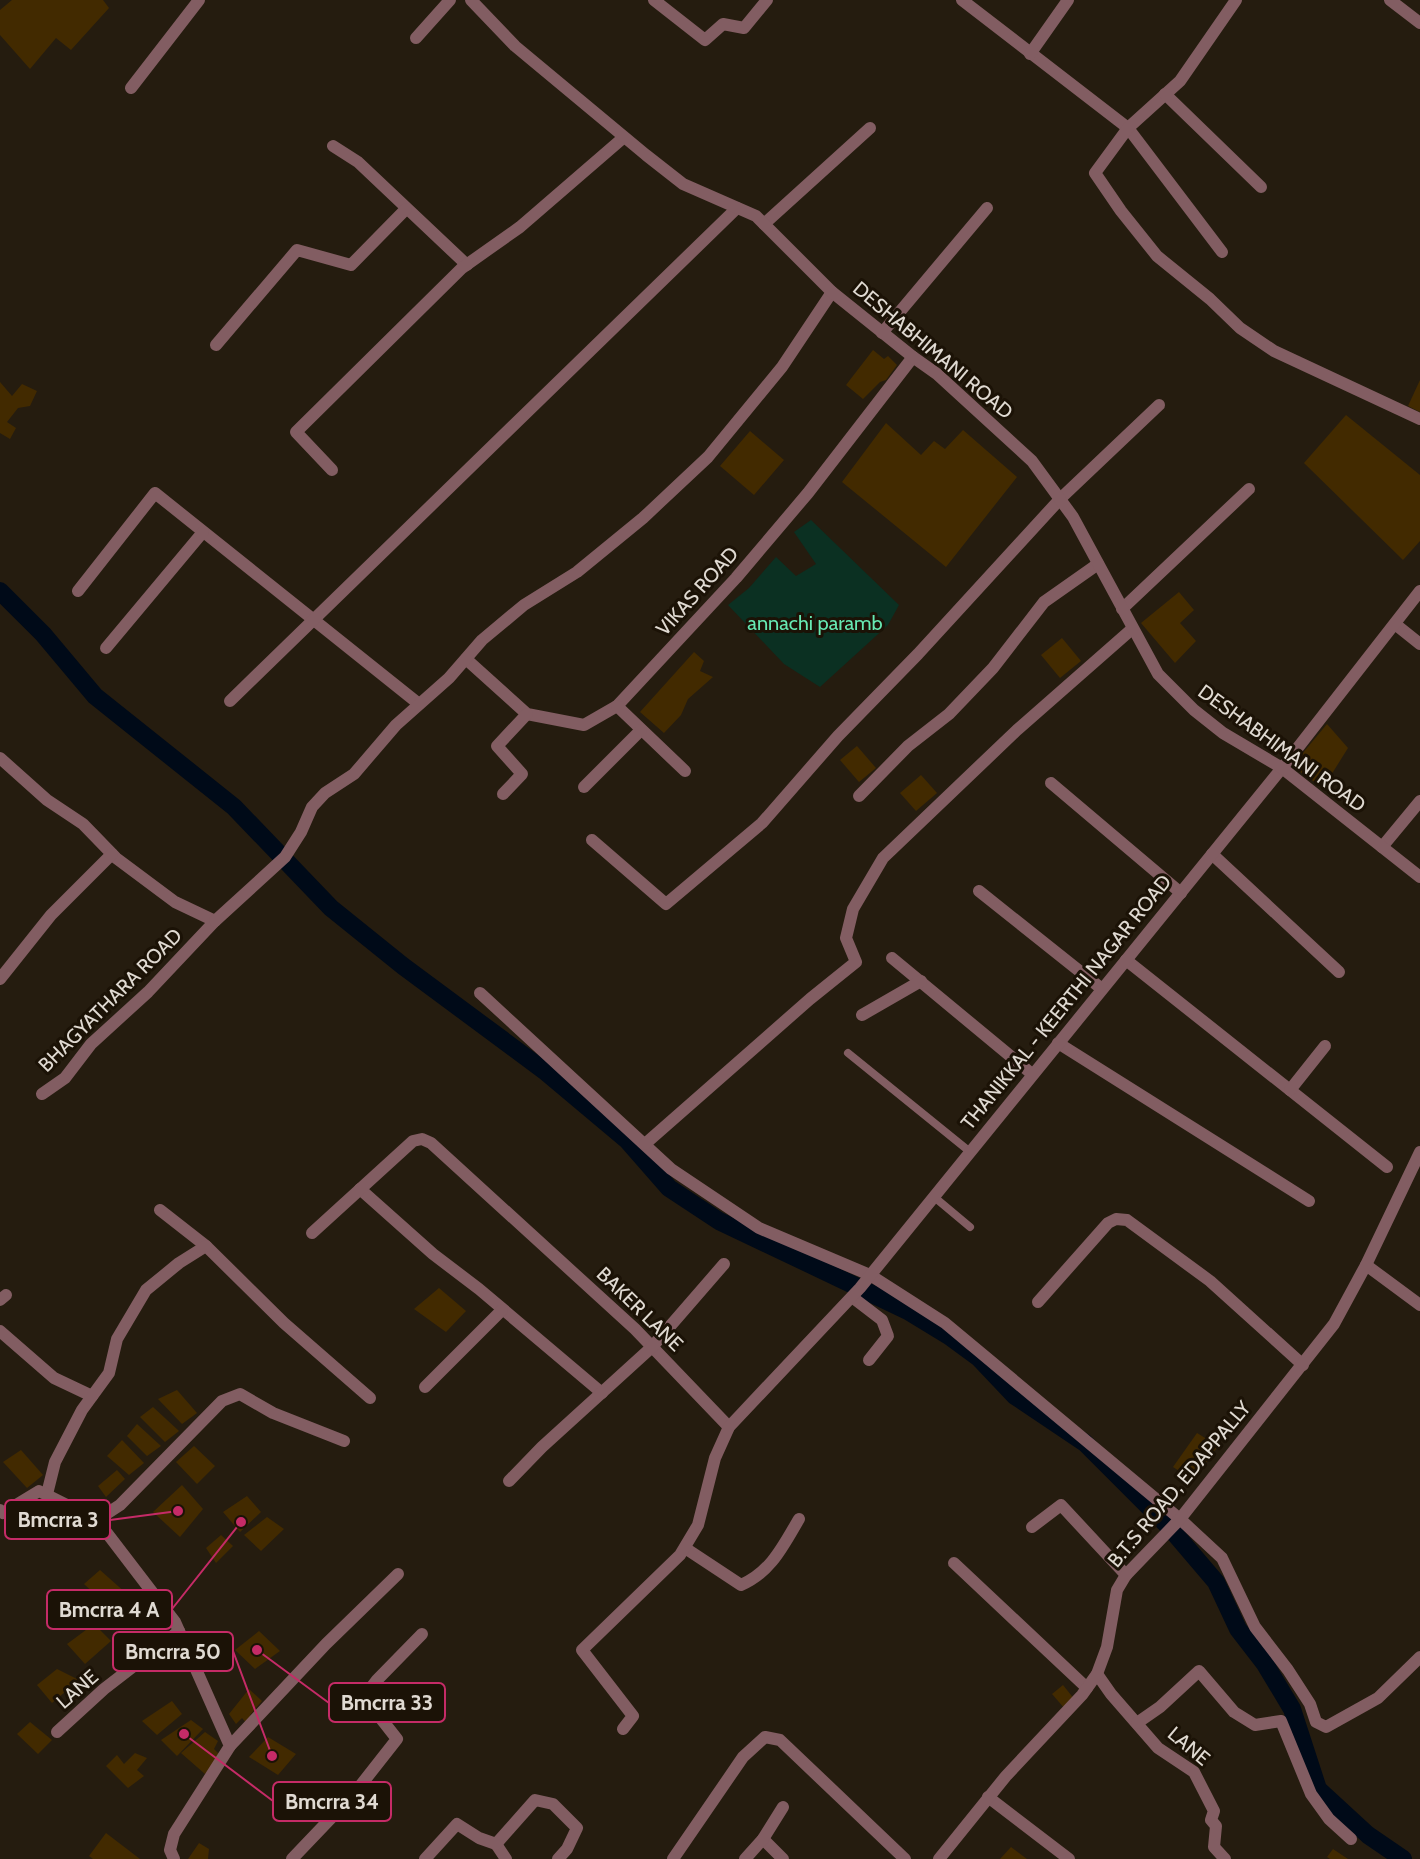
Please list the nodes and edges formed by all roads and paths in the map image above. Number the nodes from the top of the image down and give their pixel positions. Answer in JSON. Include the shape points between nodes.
{"nodes":[{"id":1,"x":199,"y":0,"type":"edge"},
{"id":2,"x":450,"y":0,"type":"edge"},
{"id":3,"x":471,"y":0,"type":"edge"},
{"id":4,"x":654,"y":0,"type":"edge"},
{"id":5,"x":767,"y":0,"type":"edge"},
{"id":6,"x":962,"y":0,"type":"edge"},
{"id":7,"x":1068,"y":0,"type":"edge"},
{"id":8,"x":1236,"y":0,"type":"edge"},
{"id":9,"x":1390,"y":0,"type":"edge"},
{"id":10,"x":1420,"y":23,"type":"edge"},
{"id":11,"x":416,"y":38,"type":"dead end"},
{"id":12,"x":1030,"y":54,"type":"junction"},
{"id":13,"x":131,"y":88,"type":"dead end"},
{"id":14,"x":1166,"y":94,"type":"junction"},
{"id":15,"x":870,"y":128,"type":"dead end"},
{"id":16,"x":1128,"y":129,"type":"junction"},
{"id":17,"x":623,"y":138,"type":"junction"},
{"id":18,"x":333,"y":146,"type":"dead end"},
{"id":19,"x":1261,"y":187,"type":"dead end"},
{"id":20,"x":737,"y":208,"type":"junction"},
{"id":21,"x":987,"y":208,"type":"dead end"},
{"id":22,"x":406,"y":209,"type":"junction"},
{"id":23,"x":764,"y":224,"type":"junction"},
{"id":24,"x":1222,"y":252,"type":"dead end"},
{"id":25,"x":467,"y":265,"type":"junction"},
{"id":26,"x":832,"y":292,"type":"junction"},
{"id":27,"x":882,"y":333,"type":"junction"},
{"id":28,"x":216,"y":345,"type":"dead end"},
{"id":29,"x":912,"y":357,"type":"junction"},
{"id":30,"x":1159,"y":405,"type":"dead end"},
{"id":31,"x":1420,"y":419,"type":"edge"},
{"id":32,"x":332,"y":470,"type":"dead end"},
{"id":33,"x":1249,"y":489,"type":"dead end"},
{"id":34,"x":1061,"y":498,"type":"junction"},
{"id":35,"x":203,"y":532,"type":"junction"},
{"id":36,"x":1098,"y":564,"type":"junction"},
{"id":37,"x":78,"y":591,"type":"dead end"},
{"id":38,"x":1420,"y":591,"type":"edge"},
{"id":39,"x":1122,"y":609,"type":"junction"},
{"id":40,"x":314,"y":620,"type":"junction"},
{"id":41,"x":1395,"y":624,"type":"junction"},
{"id":42,"x":1132,"y":629,"type":"junction"},
{"id":43,"x":1420,"y":644,"type":"edge"},
{"id":44,"x":106,"y":648,"type":"dead end"},
{"id":45,"x":466,"y":659,"type":"junction"},
{"id":46,"x":230,"y":701,"type":"dead end"},
{"id":47,"x":419,"y":704,"type":"junction"},
{"id":48,"x":617,"y":705,"type":"junction"},
{"id":49,"x":527,"y":714,"type":"junction"},
{"id":50,"x":641,"y":730,"type":"junction"},
{"id":51,"x":0,"y":758,"type":"edge"},
{"id":52,"x":1282,"y":768,"type":"junction"},
{"id":53,"x":685,"y":771,"type":"dead end"},
{"id":54,"x":1052,"y":783,"type":"dead end"},
{"id":55,"x":584,"y":787,"type":"dead end"},
{"id":56,"x":504,"y":794,"type":"dead end"},
{"id":57,"x":859,"y":796,"type":"dead end"},
{"id":58,"x":1420,"y":801,"type":"edge"},
{"id":59,"x":592,"y":840,"type":"dead end"},
{"id":60,"x":1382,"y":847,"type":"junction"},
{"id":61,"x":112,"y":854,"type":"junction"},
{"id":62,"x":1212,"y":854,"type":"junction"},
{"id":63,"x":1420,"y":877,"type":"edge"},
{"id":64,"x":978,"y":891,"type":"dead end"},
{"id":65,"x":1181,"y":893,"type":"junction"},
{"id":66,"x":215,"y":921,"type":"junction"},
{"id":67,"x":892,"y":958,"type":"dead end"},
{"id":68,"x":1126,"y":960,"type":"junction"},
{"id":69,"x":1339,"y":972,"type":"dead end"},
{"id":70,"x":0,"y":979,"type":"edge"},
{"id":71,"x":921,"y":981,"type":"junction"},
{"id":72,"x":1102,"y":989,"type":"junction"},
{"id":73,"x":480,"y":993,"type":"dead end"},
{"id":74,"x":862,"y":1015,"type":"dead end"},
{"id":75,"x":1059,"y":1043,"type":"junction"},
{"id":76,"x":1325,"y":1046,"type":"dead end"},
{"id":77,"x":848,"y":1053,"type":"dead end"},
{"id":78,"x":1032,"y":1074,"type":"junction"},
{"id":79,"x":1290,"y":1090,"type":"junction"},
{"id":80,"x":42,"y":1094,"type":"dead end"},
{"id":81,"x":645,"y":1144,"type":"junction"},
{"id":82,"x":969,"y":1151,"type":"junction"},
{"id":83,"x":1420,"y":1152,"type":"edge"},
{"id":84,"x":1387,"y":1167,"type":"dead end"},
{"id":85,"x":360,"y":1189,"type":"junction"},
{"id":86,"x":933,"y":1196,"type":"junction"},
{"id":87,"x":1309,"y":1201,"type":"dead end"},
{"id":88,"x":160,"y":1210,"type":"dead end"},
{"id":89,"x":969,"y":1227,"type":"dead end"},
{"id":90,"x":312,"y":1233,"type":"dead end"},
{"id":91,"x":206,"y":1246,"type":"junction"},
{"id":92,"x":724,"y":1264,"type":"dead end"},
{"id":93,"x":1366,"y":1265,"type":"junction"},
{"id":94,"x":870,"y":1275,"type":"junction"},
{"id":95,"x":856,"y":1292,"type":"junction"},
{"id":96,"x":1038,"y":1302,"type":"dead end"},
{"id":97,"x":1420,"y":1305,"type":"edge"},
{"id":98,"x":502,"y":1310,"type":"junction"},
{"id":99,"x":0,"y":1331,"type":"edge"},
{"id":100,"x":652,"y":1347,"type":"junction"},
{"id":101,"x":868,"y":1360,"type":"dead end"},
{"id":102,"x":1303,"y":1365,"type":"junction"},
{"id":103,"x":425,"y":1387,"type":"dead end"},
{"id":104,"x":602,"y":1393,"type":"junction"},
{"id":105,"x":92,"y":1396,"type":"junction"},
{"id":106,"x":370,"y":1398,"type":"dead end"},
{"id":107,"x":729,"y":1427,"type":"junction"},
{"id":108,"x":344,"y":1441,"type":"dead end"},
{"id":109,"x":509,"y":1481,"type":"dead end"},
{"id":110,"x":47,"y":1494,"type":"junction"},
{"id":111,"x":1,"y":1514,"type":"edge"},
{"id":112,"x":799,"y":1519,"type":"dead end"},
{"id":113,"x":1180,"y":1519,"type":"junction"},
{"id":114,"x":97,"y":1520,"type":"junction"},
{"id":115,"x":1032,"y":1527,"type":"dead end"},
{"id":116,"x":686,"y":1548,"type":"junction"},
{"id":117,"x":954,"y":1563,"type":"dead end"},
{"id":118,"x":398,"y":1574,"type":"dead end"},
{"id":119,"x":1126,"y":1575,"type":"junction"},
{"id":120,"x":179,"y":1631,"type":"junction"},
{"id":121,"x":422,"y":1634,"type":"dead end"},
{"id":122,"x":1420,"y":1657,"type":"edge"},
{"id":123,"x":1097,"y":1674,"type":"junction"},
{"id":124,"x":1087,"y":1688,"type":"junction"},
{"id":125,"x":1137,"y":1723,"type":"junction"},
{"id":126,"x":623,"y":1730,"type":"dead end"},
{"id":127,"x":57,"y":1732,"type":"dead end"},
{"id":128,"x":230,"y":1746,"type":"junction"},
{"id":129,"x":988,"y":1797,"type":"junction"},
{"id":130,"x":783,"y":1807,"type":"dead end"},
{"id":131,"x":763,"y":1839,"type":"junction"},
{"id":132,"x":1351,"y":1839,"type":"dead end"},
{"id":133,"x":496,"y":1844,"type":"junction"},
{"id":134,"x":174,"y":1859,"type":"edge"},
{"id":135,"x":292,"y":1859,"type":"edge"},
{"id":136,"x":425,"y":1859,"type":"edge"},
{"id":137,"x":506,"y":1859,"type":"edge"},
{"id":138,"x":558,"y":1859,"type":"edge"},
{"id":139,"x":673,"y":1859,"type":"edge"},
{"id":140,"x":745,"y":1859,"type":"edge"},
{"id":141,"x":783,"y":1859,"type":"edge"},
{"id":142,"x":905,"y":1859,"type":"edge"},
{"id":143,"x":939,"y":1859,"type":"edge"},
{"id":144,"x":1069,"y":1859,"type":"edge"},
{"id":145,"x":1225,"y":1859,"type":"edge"}],
"edges":[{"from":1,"to":13,"type":"street"},
{"from":2,"to":11,"type":"street"},
{"from":3,"to":17,"type":"street","name":"DESHABHIMANI ROAD","via":[[515,46]]},
{"from":4,"to":5,"type":"street","via":[[705,40],[723,24],[744,28]]},
{"from":6,"to":12,"type":"street"},
{"from":7,"to":12,"type":"street"},
{"from":8,"to":14,"type":"street","via":[[1189,70]]},
{"from":9,"to":10,"type":"street"},
{"from":12,"to":16,"type":"street"},
{"from":14,"to":16,"type":"street"},
{"from":14,"to":19,"type":"street"},
{"from":15,"to":23,"type":"street"},
{"from":16,"to":24,"type":"street"},
{"from":16,"to":31,"type":"street","via":[[1095,173],[1157,256],[1260,343]]},
{"from":17,"to":20,"type":"street","name":"DESHABHIMANI ROAD","via":[[683,184]]},
{"from":17,"to":25,"type":"street","via":[[520,227]]},
{"from":18,"to":22,"type":"street","via":[[358,162]]},
{"from":20,"to":23,"type":"street","name":"DESHABHIMANI ROAD"},
{"from":20,"to":40,"type":"street"},
{"from":21,"to":27,"type":"street"},
{"from":22,"to":25,"type":"street"},
{"from":22,"to":28,"type":"street","via":[[351,265],[297,250]]},
{"from":23,"to":26,"type":"street","name":"DESHABHIMANI ROAD"},
{"from":25,"to":32,"type":"street","via":[[296,432]]},
{"from":26,"to":27,"type":"street","name":"DESHABHIMANI ROAD"},
{"from":26,"to":45,"type":"street","via":[[782,368],[708,456],[643,518],[577,572],[524,605],[482,640]]},
{"from":27,"to":29,"type":"street","name":"DESHABHIMANI ROAD"},
{"from":29,"to":34,"type":"street","name":"DESHABHIMANI ROAD","via":[[937,374],[1032,461]]},
{"from":29,"to":48,"type":"street","name":"VIKAS ROAD","via":[[808,493]]},
{"from":30,"to":34,"type":"street"},
{"from":33,"to":39,"type":"street"},
{"from":34,"to":36,"type":"street","name":"DESHABHIMANI ROAD"},
{"from":34,"to":59,"type":"street","via":[[762,823],[666,904]]},
{"from":35,"to":37,"type":"street","via":[[155,493]]},
{"from":35,"to":40,"type":"street"},
{"from":35,"to":44,"type":"street"},
{"from":36,"to":39,"type":"street","name":"DESHABHIMANI ROAD"},
{"from":36,"to":57,"type":"street","via":[[1044,602],[993,668]]},
{"from":38,"to":41,"type":"street","name":"THANIKKAL - KEERTHI NAGAR ROAD"},
{"from":39,"to":42,"type":"street","name":"DESHABHIMANI ROAD"},
{"from":40,"to":46,"type":"street"},
{"from":40,"to":47,"type":"street"},
{"from":41,"to":43,"type":"street"},
{"from":41,"to":52,"type":"street","name":"THANIKKAL - KEERTHI NAGAR ROAD"},
{"from":42,"to":52,"type":"street","name":"DESHABHIMANI ROAD","via":[[1158,674],[1194,710],[1223,733]]},
{"from":42,"to":81,"type":"street","via":[[1017,730],[883,858],[853,909],[846,938],[856,962]]},
{"from":45,"to":47,"type":"street"},
{"from":45,"to":49,"type":"street"},
{"from":47,"to":66,"type":"street","via":[[354,774],[325,793],[312,807],[302,832],[285,857]]},
{"from":48,"to":49,"type":"street","name":"VIKAS ROAD","via":[[584,725]]},
{"from":48,"to":50,"type":"street"},
{"from":49,"to":56,"type":"street","via":[[497,746],[522,774]]},
{"from":50,"to":53,"type":"street"},
{"from":50,"to":55,"type":"street"},
{"from":51,"to":61,"type":"street","name":"BHAGYATHARA ROAD","via":[[46,800],[83,824]]},
{"from":52,"to":60,"type":"street","name":"DESHABHIMANI ROAD"},
{"from":52,"to":62,"type":"street","name":"THANIKKAL - KEERTHI NAGAR ROAD"},
{"from":54,"to":65,"type":"street"},
{"from":58,"to":60,"type":"street"},
{"from":60,"to":63,"type":"street","name":"DESHABHIMANI ROAD"},
{"from":61,"to":66,"type":"street","name":"BHAGYATHARA ROAD","via":[[175,902]]},
{"from":61,"to":70,"type":"street","via":[[51,915]]},
{"from":62,"to":65,"type":"street","name":"THANIKKAL - KEERTHI NAGAR ROAD"},
{"from":62,"to":69,"type":"street"},
{"from":64,"to":72,"type":"street"},
{"from":65,"to":68,"type":"street","name":"THANIKKAL - KEERTHI NAGAR ROAD"},
{"from":66,"to":80,"type":"street","name":"BHAGYATHARA ROAD","via":[[148,992],[91,1044],[65,1078]]},
{"from":67,"to":71,"type":"street"},
{"from":68,"to":72,"type":"street","name":"THANIKKAL - KEERTHI NAGAR ROAD"},
{"from":68,"to":79,"type":"street"},
{"from":71,"to":74,"type":"street"},
{"from":71,"to":78,"type":"street"},
{"from":72,"to":75,"type":"street","name":"THANIKKAL - KEERTHI NAGAR ROAD"},
{"from":73,"to":81,"type":"street"},
{"from":75,"to":78,"type":"street","name":"THANIKKAL - KEERTHI NAGAR ROAD"},
{"from":75,"to":87,"type":"street"},
{"from":76,"to":79,"type":"street"},
{"from":77,"to":82,"type":"lane"},
{"from":78,"to":82,"type":"street","name":"THANIKKAL - KEERTHI NAGAR ROAD"},
{"from":79,"to":84,"type":"street"},
{"from":81,"to":94,"type":"street","via":[[671,1169],[759,1228]]},
{"from":82,"to":86,"type":"street","name":"THANIKKAL - KEERTHI NAGAR ROAD"},
{"from":83,"to":93,"type":"street","name":"B.T.S ROAD, EDAPPALLY"},
{"from":85,"to":90,"type":"street","name":"BAKER LANE"},
{"from":85,"to":98,"type":"street"},
{"from":85,"to":100,"type":"street","name":"BAKER LANE","via":[[412,1140],[431,1143]]},
{"from":86,"to":89,"type":"lane"},
{"from":86,"to":94,"type":"street","name":"THANIKKAL - KEERTHI NAGAR ROAD"},
{"from":88,"to":91,"type":"street"},
{"from":91,"to":105,"type":"street","via":[[146,1290],[117,1339],[109,1373]]},
{"from":91,"to":106,"type":"street","via":[[284,1323]]},
{"from":92,"to":100,"type":"street"},
{"from":93,"to":97,"type":"street"},
{"from":93,"to":102,"type":"street","name":"B.T.S ROAD, EDAPPALLY","via":[[1334,1324]]},
{"from":94,"to":95,"type":"street","name":"THANIKKAL - KEERTHI NAGAR ROAD"},
{"from":94,"to":113,"type":"street","via":[[945,1323]]},
{"from":95,"to":101,"type":"street","via":[[882,1320],[888,1336]]},
{"from":95,"to":107,"type":"street","name":"THANIKKAL - KEERTHI NAGAR ROAD"},
{"from":96,"to":102,"type":"street","via":[[1108,1223],[1122,1219],[1210,1281]]},
{"from":98,"to":103,"type":"street"},
{"from":98,"to":104,"type":"street"},
{"from":99,"to":105,"type":"street","via":[[54,1378]]},
{"from":100,"to":104,"type":"street"},
{"from":100,"to":107,"type":"street","name":"BAKER LANE"},
{"from":102,"to":113,"type":"street","name":"B.T.S ROAD, EDAPPALLY"},
{"from":104,"to":109,"type":"street"},
{"from":105,"to":110,"type":"street","via":[[55,1462]]},
{"from":107,"to":116,"type":"street","via":[[710,1475],[698,1525]]},
{"from":108,"to":114,"type":"street","via":[[273,1413],[240,1395],[222,1401],[120,1505]]},
{"from":110,"to":111,"type":"street","via":[[39,1491]]},
{"from":110,"to":114,"type":"street"},
{"from":112,"to":116,"type":"street","via":[[773,1563],[741,1585]]},
{"from":113,"to":119,"type":"street","name":"B.T.S ROAD, EDAPPALLY"},
{"from":113,"to":122,"type":"street","via":[[1222,1558],[1255,1627],[1310,1704],[1316,1722],[1326,1727],[1378,1698]]},
{"from":114,"to":120,"type":"street"},
{"from":115,"to":119,"type":"street","via":[[1061,1505]]},
{"from":116,"to":126,"type":"street","via":[[582,1650],[633,1716]]},
{"from":117,"to":124,"type":"street"},
{"from":118,"to":128,"type":"street"},
{"from":119,"to":123,"type":"street","name":"B.T.S ROAD, EDAPPALLY","via":[[1117,1590],[1107,1647]]},
{"from":120,"to":127,"type":"street","name":"LANE","via":[[104,1689]]},
{"from":120,"to":128,"type":"street"},
{"from":121,"to":135,"type":"street","via":[[364,1697],[397,1739],[353,1795]]},
{"from":123,"to":124,"type":"street","name":"B.T.S ROAD, EDAPPALLY"},
{"from":123,"to":125,"type":"street","name":"LANE"},
{"from":124,"to":129,"type":"street","name":"B.T.S ROAD, EDAPPALLY"},
{"from":125,"to":132,"type":"street","via":[[1199,1671],[1234,1712],[1255,1725],[1281,1722],[1311,1794],[1329,1819]]},
{"from":125,"to":145,"type":"street","name":"LANE","via":[[1158,1748],[1184,1763],[1202,1783],[1214,1810],[1211,1820],[1216,1826],[1215,1847]]},
{"from":128,"to":134,"type":"street","via":[[174,1834],[170,1850]]},
{"from":129,"to":143,"type":"street","name":"B.T.S ROAD, EDAPPALLY"},
{"from":129,"to":144,"type":"street"},
{"from":130,"to":131,"type":"street"},
{"from":131,"to":140,"type":"street"},
{"from":131,"to":141,"type":"street"},
{"from":133,"to":136,"type":"street","via":[[457,1824]]},
{"from":133,"to":137,"type":"street"},
{"from":133,"to":138,"type":"street","via":[[535,1800],[553,1804],[577,1828]]},
{"from":139,"to":142,"type":"street","via":[[743,1757],[765,1737],[780,1740]]}]}
